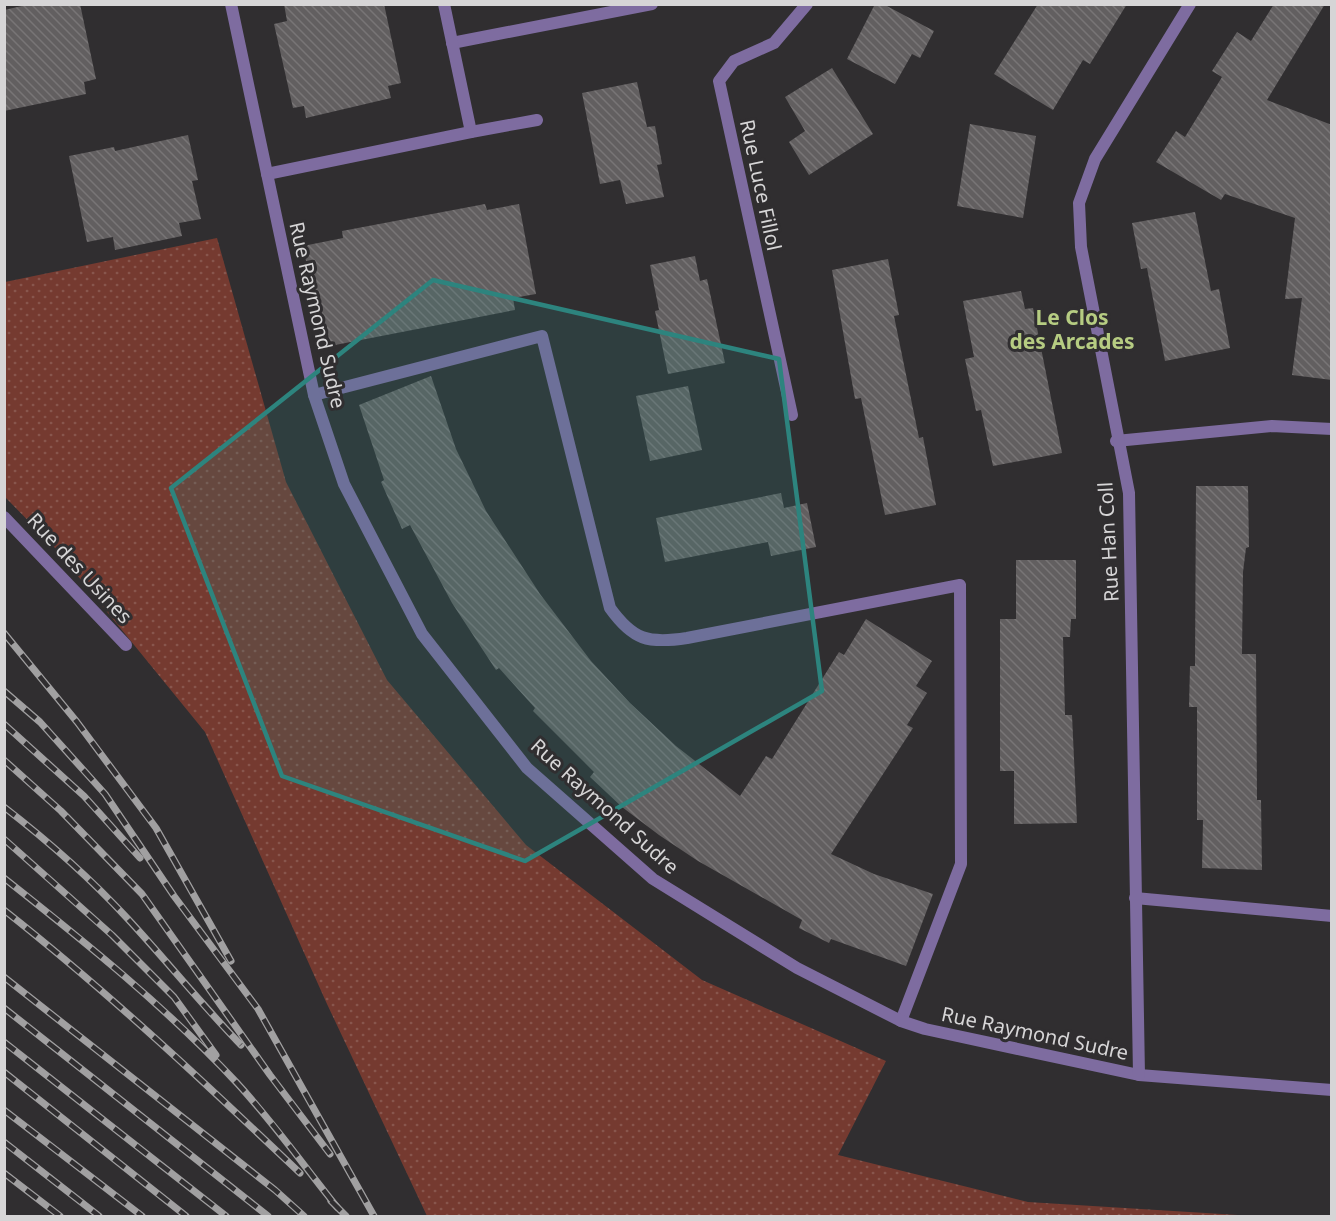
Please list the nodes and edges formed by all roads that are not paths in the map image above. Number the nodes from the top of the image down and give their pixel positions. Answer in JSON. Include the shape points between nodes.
{"nodes":[{"id":1,"x":231,"y":4,"type":"edge"},
{"id":2,"x":444,"y":4,"type":"edge"},
{"id":3,"x":652,"y":4,"type":"edge"},
{"id":4,"x":807,"y":4,"type":"edge"},
{"id":5,"x":1190,"y":4,"type":"edge"},
{"id":6,"x":453,"y":43,"type":"junction"},
{"id":7,"x":537,"y":120,"type":"dead end"},
{"id":8,"x":471,"y":132,"type":"junction"},
{"id":9,"x":267,"y":174,"type":"junction"},
{"id":10,"x":314,"y":395,"type":"junction"},
{"id":11,"x":792,"y":415,"type":"dead end"},
{"id":12,"x":1332,"y":429,"type":"edge"},
{"id":13,"x":1116,"y":441,"type":"junction"},
{"id":14,"x":4,"y":517,"type":"edge"},
{"id":15,"x":126,"y":645,"type":"dead end"},
{"id":16,"x":1135,"y":898,"type":"junction"},
{"id":17,"x":1332,"y":916,"type":"edge"},
{"id":18,"x":902,"y":1021,"type":"junction"},
{"id":19,"x":1138,"y":1075,"type":"junction"},
{"id":20,"x":1332,"y":1090,"type":"edge"}],
"edges":[{"from":1,"to":9,"type":"street","name":"Rue Raymond Sudre"},
{"from":2,"to":6,"type":"street"},
{"from":3,"to":6,"type":"street"},
{"from":4,"to":11,"type":"street","name":"Rue Luce Fillol","via":[[774,43],[734,62],[718,81]]},
{"from":5,"to":13,"type":"street","name":"Rue Han Coll","via":[[1095,159],[1079,203],[1080,247]]},
{"from":6,"to":8,"type":"street"},
{"from":7,"to":8,"type":"street"},
{"from":8,"to":9,"type":"street"},
{"from":9,"to":10,"type":"street","name":"Rue Raymond Sudre"},
{"from":10,"to":18,"type":"street","name":"Rue Raymond Sudre","via":[[344,483],[422,634],[527,768],[654,879],[797,968]]},
{"from":10,"to":18,"type":"street","via":[[542,336],[610,608],[623,626],[643,639],[664,642],[960,585],[962,864]]},
{"from":12,"to":13,"type":"street","via":[[1272,426]]},
{"from":13,"to":16,"type":"street","name":"Rue Han Coll","via":[[1129,493]]},
{"from":14,"to":15,"type":"street","name":"Rue des Usines"},
{"from":16,"to":17,"type":"street"},
{"from":16,"to":19,"type":"street","name":"Rue Han Coll"},
{"from":18,"to":19,"type":"street","name":"Rue Raymond Sudre"},
{"from":19,"to":20,"type":"street","name":"Rue Raymond Sudre"}]}
